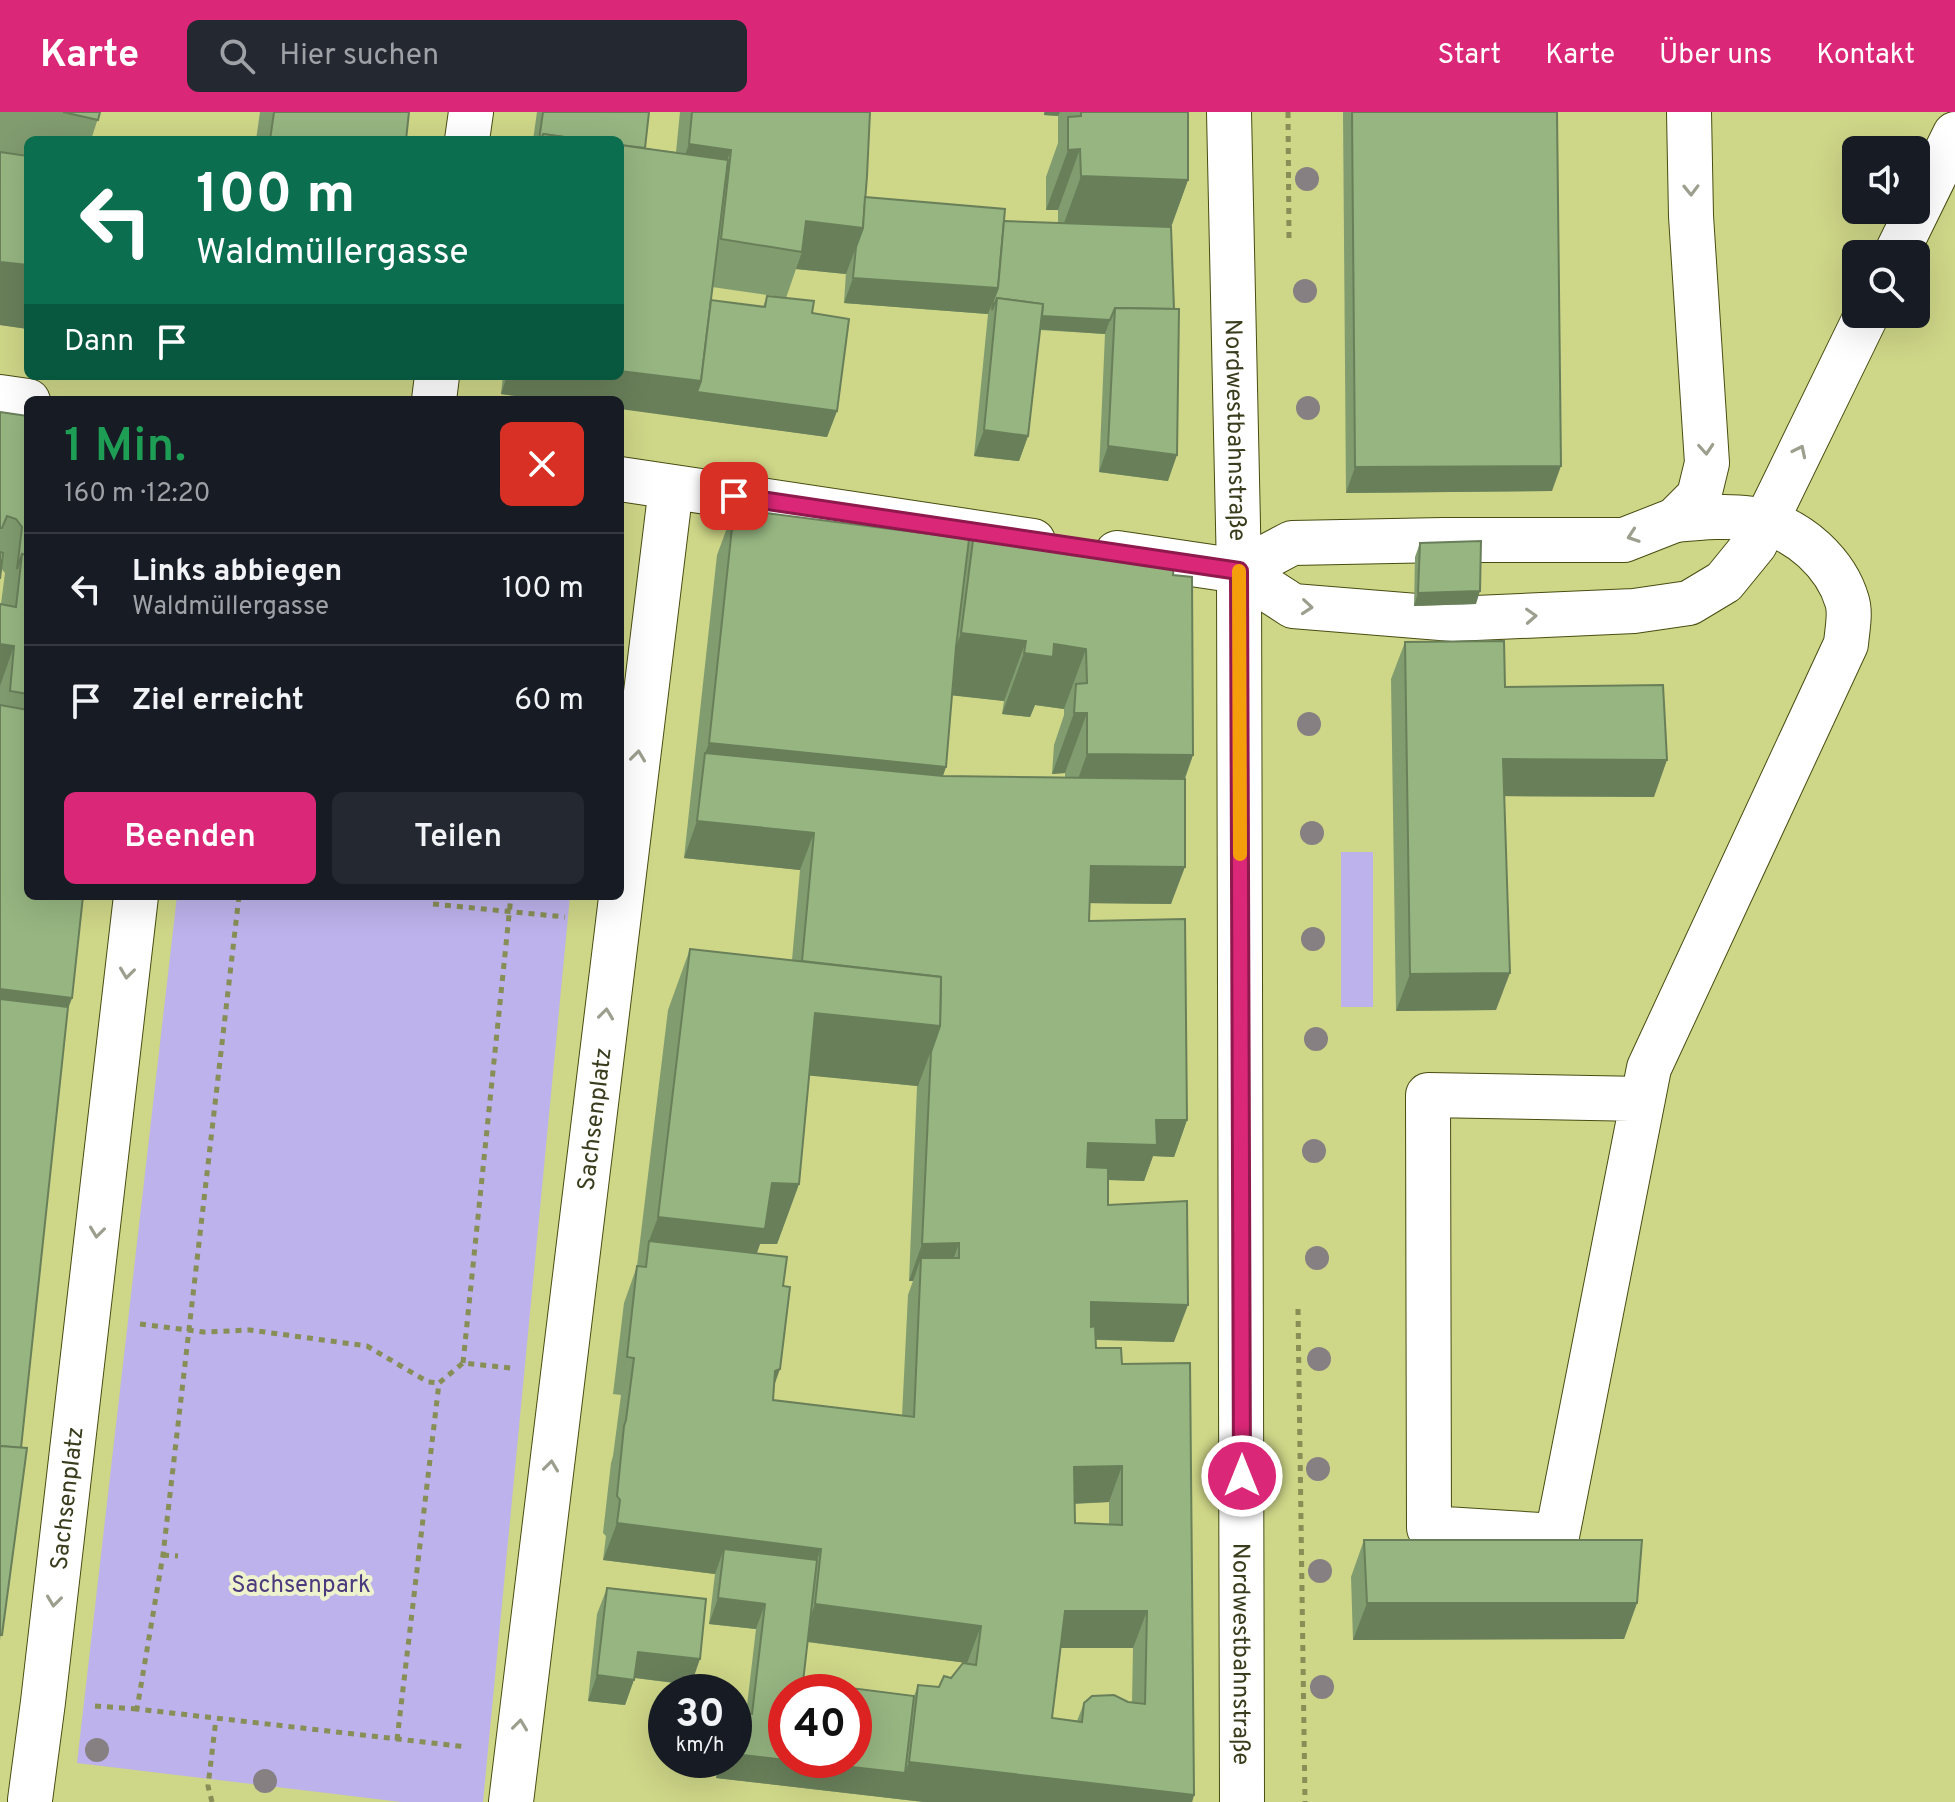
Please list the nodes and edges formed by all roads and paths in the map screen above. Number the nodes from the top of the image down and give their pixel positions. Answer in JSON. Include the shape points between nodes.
{"nodes":[{"id":1,"x":471,"y":112,"type":"edge"},
{"id":2,"x":1229,"y":112,"type":"edge"},
{"id":3,"x":1689,"y":112,"type":"edge"},
{"id":4,"x":1955,"y":134,"type":"edge"},
{"id":5,"x":468,"y":136,"type":"edge"},
{"id":6,"x":1903,"y":240,"type":"edge"},
{"id":7,"x":1860,"y":328,"type":"edge"},
{"id":8,"x":0,"y":397,"type":"edge"},
{"id":9,"x":24,"y":400,"type":"edge"},
{"id":10,"x":624,"y":480,"type":"edge"},
{"id":11,"x":671,"y":487,"type":"junction"},
{"id":12,"x":1675,"y":520,"type":"junction"},
{"id":13,"x":1766,"y":521,"type":"junction"},
{"id":14,"x":1239,"y":571,"type":"junction"},
{"id":15,"x":624,"y":872,"type":"edge"},
{"id":16,"x":136,"y":900,"type":"edge"},
{"id":17,"x":239,"y":900,"type":"edge"},
{"id":18,"x":510,"y":900,"type":"edge"},
{"id":19,"x":621,"y":900,"type":"edge"},
{"id":20,"x":433,"y":904,"type":"dead end"},
{"id":21,"x":509,"y":912,"type":"junction"},
{"id":22,"x":618,"y":921,"type":"junction"},
{"id":23,"x":1643,"y":1099,"type":"junction"},
{"id":24,"x":87,"y":1318,"type":"junction"},
{"id":25,"x":189,"y":1329,"type":"junction"},
{"id":26,"x":463,"y":1363,"type":"junction"},
{"id":27,"x":562,"y":1373,"type":"junction"},
{"id":28,"x":439,"y":1383,"type":"junction"},
{"id":29,"x":163,"y":1555,"type":"junction"},
{"id":30,"x":178,"y":1556,"type":"dead end"},
{"id":31,"x":216,"y":1719,"type":"junction"},
{"id":32,"x":397,"y":1740,"type":"junction"},
{"id":33,"x":517,"y":1752,"type":"junction"},
{"id":34,"x":25,"y":1800,"type":"edge"},
{"id":35,"x":212,"y":1802,"type":"edge"},
{"id":36,"x":511,"y":1802,"type":"edge"},
{"id":37,"x":1242,"y":1802,"type":"edge"}],
"edges":[{"from":1,"to":5,"type":"street"},
{"from":2,"to":14,"type":"street","name":"Nordwestbahnstraße"},
{"from":3,"to":12,"type":"street","one_way":true,"via":[[1707,463],[1699,496]]},
{"from":4,"to":6,"type":"street"},
{"from":13,"to":7,"type":"street","one_way":true},
{"from":8,"to":9,"type":"street"},
{"from":10,"to":11,"type":"street"},
{"from":11,"to":14,"type":"street"},
{"from":15,"to":11,"type":"street","name":"Sachsenplatz","one_way":true},
{"from":12,"to":13,"type":"street","via":[[1723,515]]},
{"from":12,"to":14,"type":"street","one_way":true,"via":[[1624,540],[1292,543]]},
{"from":14,"to":13,"type":"street","one_way":true,"via":[[1293,606],[1453,619],[1634,611],[1689,603],[1724,582]]},
{"from":13,"to":23,"type":"street","via":[[1799,536],[1830,565],[1848,602],[1846,644],[1649,1068]]},
{"from":14,"to":37,"type":"street","name":"Nordwestbahnstraße"},
{"from":16,"to":24,"type":"street","name":"Sachsenplatz","one_way":true},
{"from":17,"to":25,"type":"path"},
{"from":18,"to":21,"type":"path"},
{"from":22,"to":19,"type":"street","name":"Sachsenplatz","one_way":true},
{"from":20,"to":21,"type":"path"},
{"from":21,"to":22,"type":"path"},
{"from":21,"to":26,"type":"path"},
{"from":27,"to":22,"type":"street","name":"Sachsenplatz","one_way":true},
{"from":23,"to":23,"type":"street","via":[[1557,1536],[1429,1528],[1428,1095]]},
{"from":24,"to":25,"type":"path"},
{"from":24,"to":34,"type":"street","name":"Sachsenplatz","one_way":true,"via":[[43,1702]]},
{"from":25,"to":28,"type":"path","via":[[250,1330],[367,1346],[428,1382]]},
{"from":25,"to":29,"type":"path"},
{"from":26,"to":27,"type":"path"},
{"from":26,"to":28,"type":"path"},
{"from":33,"to":27,"type":"street","name":"Sachsenplatz","one_way":true},
{"from":28,"to":32,"type":"path"},
{"from":29,"to":30,"type":"path"},
{"from":29,"to":31,"type":"path","via":[[137,1709]]},
{"from":31,"to":32,"type":"path"},
{"from":31,"to":35,"type":"path","via":[[208,1786]]},
{"from":32,"to":33,"type":"path"},
{"from":33,"to":36,"type":"street","name":"Sachsenplatz"}]}
